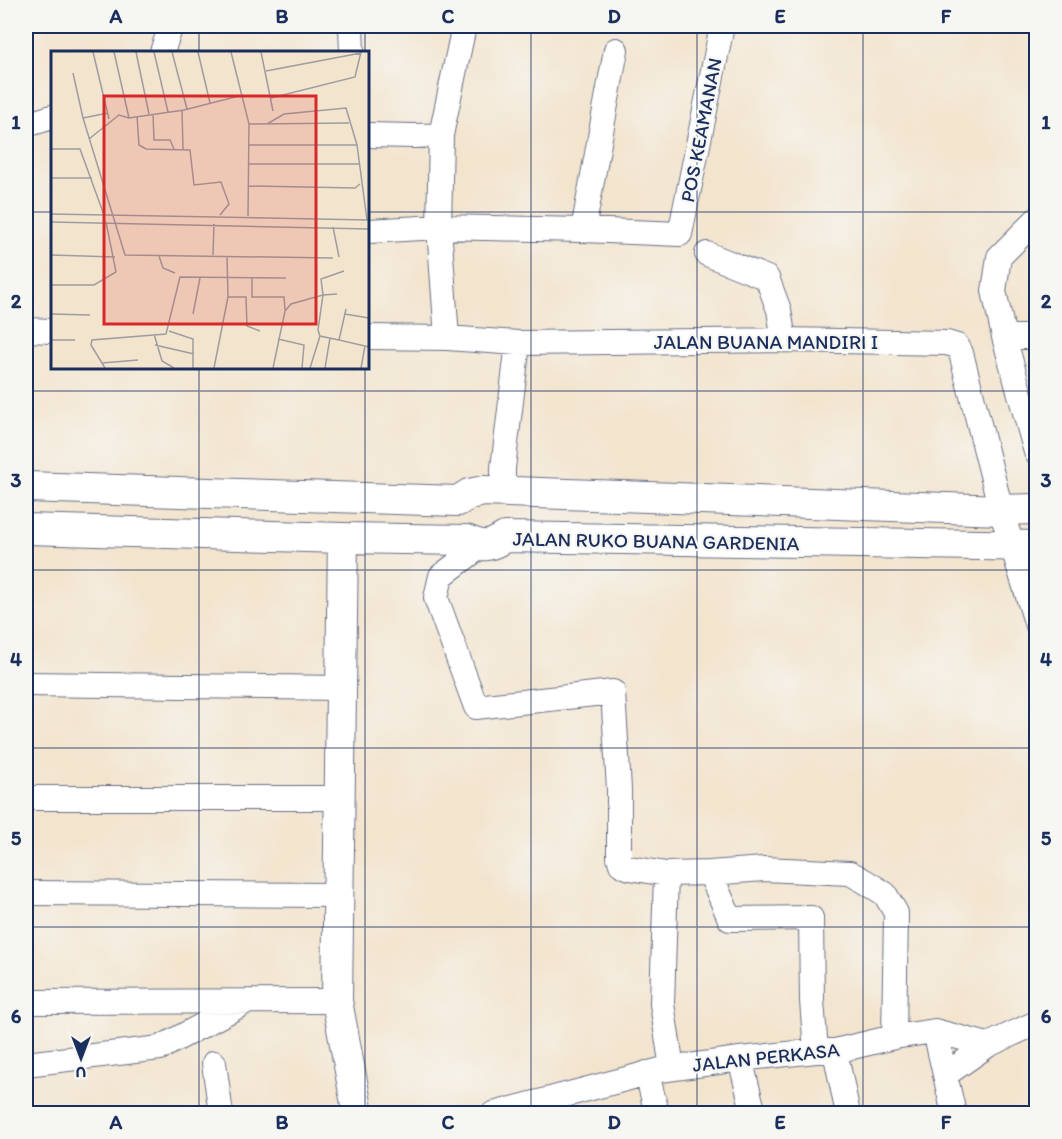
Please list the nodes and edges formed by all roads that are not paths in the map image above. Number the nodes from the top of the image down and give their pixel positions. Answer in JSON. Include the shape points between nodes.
{"nodes":[{"id":1,"x":171,"y":26,"type":"edge"},
{"id":2,"x":351,"y":26,"type":"edge"},
{"id":3,"x":464,"y":26,"type":"edge"},
{"id":4,"x":722,"y":26,"type":"edge"},
{"id":5,"x":616,"y":50,"type":"dead end"},
{"id":6,"x":162,"y":51,"type":"edge"},
{"id":7,"x":352,"y":51,"type":"edge"},
{"id":8,"x":51,"y":117,"type":"edge"},
{"id":9,"x":26,"y":125,"type":"edge"},
{"id":10,"x":369,"y":135,"type":"edge"},
{"id":11,"x":441,"y":135,"type":"junction"},
{"id":12,"x":1036,"y":220,"type":"edge"},
{"id":13,"x":439,"y":227,"type":"junction"},
{"id":14,"x":583,"y":230,"type":"junction"},
{"id":15,"x":369,"y":231,"type":"edge"},
{"id":16,"x":707,"y":254,"type":"dead end"},
{"id":17,"x":26,"y":330,"type":"edge"},
{"id":18,"x":51,"y":331,"type":"edge"},
{"id":19,"x":369,"y":337,"type":"edge"},
{"id":20,"x":1004,"y":337,"type":"junction"},
{"id":21,"x":1036,"y":337,"type":"edge"},
{"id":22,"x":447,"y":338,"type":"junction"},
{"id":23,"x":784,"y":340,"type":"junction"},
{"id":24,"x":518,"y":343,"type":"junction"},
{"id":25,"x":1036,"y":452,"type":"edge"},
{"id":26,"x":26,"y":487,"type":"edge"},
{"id":27,"x":503,"y":493,"type":"junction"},
{"id":28,"x":196,"y":494,"type":"junction"},
{"id":29,"x":1017,"y":510,"type":"edge"},
{"id":30,"x":26,"y":529,"type":"edge"},
{"id":31,"x":195,"y":534,"type":"junction"},
{"id":32,"x":343,"y":538,"type":"junction"},
{"id":33,"x":493,"y":542,"type":"junction"},
{"id":34,"x":1024,"y":546,"type":"edge"},
{"id":35,"x":1036,"y":622,"type":"edge"},
{"id":36,"x":26,"y":684,"type":"edge"},
{"id":37,"x":342,"y":688,"type":"junction"},
{"id":38,"x":26,"y":798,"type":"edge"},
{"id":39,"x":340,"y":798,"type":"junction"},
{"id":40,"x":710,"y":873,"type":"junction"},
{"id":41,"x":666,"y":874,"type":"junction"},
{"id":42,"x":26,"y":894,"type":"edge"},
{"id":43,"x":339,"y":895,"type":"junction"},
{"id":44,"x":248,"y":1000,"type":"junction"},
{"id":45,"x":337,"y":1001,"type":"junction"},
{"id":46,"x":26,"y":1002,"type":"edge"},
{"id":47,"x":1036,"y":1026,"type":"edge"},
{"id":48,"x":935,"y":1031,"type":"junction"},
{"id":49,"x":894,"y":1037,"type":"junction"},
{"id":50,"x":988,"y":1045,"type":"junction"},
{"id":51,"x":825,"y":1051,"type":"junction"},
{"id":52,"x":740,"y":1059,"type":"junction"},
{"id":53,"x":214,"y":1063,"type":"dead end"},
{"id":54,"x":26,"y":1064,"type":"edge"},
{"id":55,"x":672,"y":1068,"type":"junction"},
{"id":56,"x":647,"y":1073,"type":"junction"},
{"id":57,"x":945,"y":1075,"type":"junction"},
{"id":58,"x":530,"y":1109,"type":"edge"},
{"id":59,"x":221,"y":1113,"type":"edge"},
{"id":60,"x":358,"y":1113,"type":"edge"},
{"id":61,"x":493,"y":1113,"type":"edge"},
{"id":62,"x":657,"y":1113,"type":"edge"},
{"id":63,"x":754,"y":1113,"type":"edge"},
{"id":64,"x":848,"y":1113,"type":"edge"},
{"id":65,"x":954,"y":1113,"type":"edge"}],
"edges":[{"from":1,"to":6,"type":"street"},
{"from":2,"to":7,"type":"street"},
{"from":3,"to":11,"type":"street"},
{"from":4,"to":14,"type":"street","name":"POS KEAMANAN","via":[[680,234]]},
{"from":5,"to":14,"type":"street"},
{"from":8,"to":9,"type":"street"},
{"from":10,"to":11,"type":"street"},
{"from":11,"to":13,"type":"street"},
{"from":12,"to":20,"type":"street","via":[[999,257],[994,291]]},
{"from":13,"to":14,"type":"street"},
{"from":13,"to":15,"type":"street"},
{"from":13,"to":22,"type":"street"},
{"from":16,"to":23,"type":"street","via":[[767,278],[779,310]]},
{"from":17,"to":18,"type":"street"},
{"from":19,"to":22,"type":"street","name":"JALAN BUANA MANDIRI I"},
{"from":20,"to":21,"type":"street"},
{"from":20,"to":25,"type":"street"},
{"from":22,"to":24,"type":"street","name":"JALAN BUANA MANDIRI I"},
{"from":23,"to":24,"type":"street","name":"JALAN BUANA MANDIRI I"},
{"from":23,"to":29,"type":"street","name":"JALAN BUANA MANDIRI I","via":[[957,346]]},
{"from":24,"to":27,"type":"street"},
{"from":26,"to":28,"type":"street","name":"JALAN RUKO BUANA GARDENIA"},
{"from":27,"to":28,"type":"street","name":"JALAN RUKO BUANA GARDENIA","via":[[476,492],[458,501]]},
{"from":27,"to":29,"type":"street","name":"JALAN RUKO BUANA GARDENIA"},
{"from":27,"to":33,"type":"street","via":[[513,507],[514,518],[511,528]]},
{"from":28,"to":31,"type":"street"},
{"from":29,"to":34,"type":"street","name":"JALAN BUANA MANDIRI I"},
{"from":30,"to":31,"type":"street","name":"JALAN RUKO BUANA GARDENIA"},
{"from":31,"to":32,"type":"street","name":"JALAN RUKO BUANA GARDENIA"},
{"from":32,"to":33,"type":"street","name":"JALAN RUKO BUANA GARDENIA"},
{"from":32,"to":37,"type":"street"},
{"from":33,"to":34,"type":"street","name":"JALAN RUKO BUANA GARDENIA"},
{"from":33,"to":41,"type":"street","via":[[441,576],[436,598],[476,707],[613,692],[621,864]]},
{"from":34,"to":35,"type":"street","name":"JALAN BUANA MANDIRI I"},
{"from":36,"to":37,"type":"street"},
{"from":37,"to":39,"type":"street"},
{"from":38,"to":39,"type":"street"},
{"from":39,"to":43,"type":"street"},
{"from":40,"to":41,"type":"street"},
{"from":40,"to":49,"type":"street","via":[[764,869],[850,873],[885,894],[896,913]]},
{"from":40,"to":51,"type":"street","via":[[730,919],[811,918],[813,1001]]},
{"from":41,"to":55,"type":"street","via":[[662,1004]]},
{"from":42,"to":43,"type":"street"},
{"from":43,"to":45,"type":"street"},
{"from":44,"to":45,"type":"street"},
{"from":44,"to":46,"type":"street"},
{"from":44,"to":54,"type":"street","via":[[160,1048]]},
{"from":45,"to":60,"type":"street"},
{"from":47,"to":50,"type":"street"},
{"from":48,"to":49,"type":"street","name":"JALAN PERKASA"},
{"from":48,"to":50,"type":"street","name":"JALAN PERKASA"},
{"from":48,"to":57,"type":"street"},
{"from":49,"to":51,"type":"street","name":"JALAN PERKASA"},
{"from":50,"to":57,"type":"street"},
{"from":51,"to":52,"type":"street","name":"JALAN PERKASA"},
{"from":51,"to":64,"type":"street"},
{"from":52,"to":55,"type":"street","name":"JALAN PERKASA"},
{"from":52,"to":63,"type":"street"},
{"from":53,"to":59,"type":"street"},
{"from":55,"to":56,"type":"street","name":"JALAN PERKASA"},
{"from":56,"to":58,"type":"street","name":"JALAN PERKASA"},
{"from":56,"to":62,"type":"street"},
{"from":57,"to":65,"type":"street"},
{"from":58,"to":61,"type":"street","name":"JALAN PERKASA"}]}
